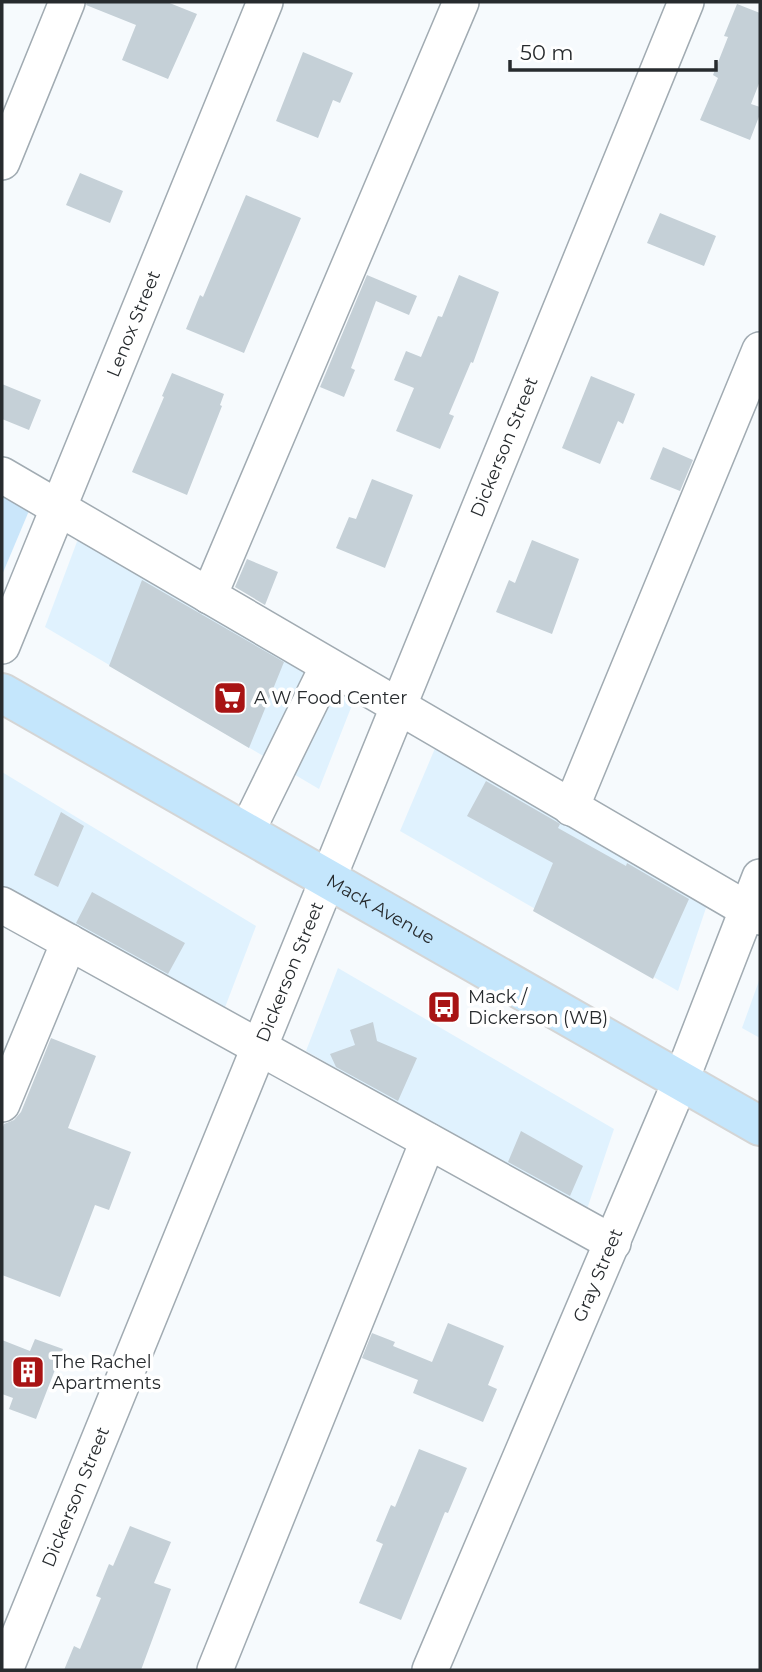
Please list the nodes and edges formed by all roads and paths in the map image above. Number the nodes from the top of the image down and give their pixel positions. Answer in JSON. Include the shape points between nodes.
{"nodes":[{"id":1,"x":67,"y":2,"type":"edge"},
{"id":2,"x":265,"y":2,"type":"edge"},
{"id":3,"x":461,"y":2,"type":"edge"},
{"id":4,"x":686,"y":2,"type":"edge"},
{"id":5,"x":2,"y":162,"type":"edge"},
{"id":6,"x":760,"y":350,"type":"edge"},
{"id":7,"x":2,"y":475,"type":"edge"},
{"id":8,"x":58,"y":507,"type":"junction"},
{"id":9,"x":209,"y":596,"type":"junction"},
{"id":10,"x":2,"y":646,"type":"edge"},
{"id":11,"x":328,"y":666,"type":"junction"},
{"id":12,"x":2,"y":693,"type":"edge"},
{"id":13,"x":398,"y":707,"type":"junction"},
{"id":14,"x":572,"y":808,"type":"junction"},
{"id":15,"x":246,"y":834,"type":"junction"},
{"id":16,"x":760,"y":877,"type":"edge"},
{"id":17,"x":328,"y":880,"type":"junction"},
{"id":18,"x":2,"y":905,"type":"edge"},
{"id":19,"x":754,"y":913,"type":"edge"},
{"id":20,"x":69,"y":942,"type":"junction"},
{"id":21,"x":260,"y":1047,"type":"junction"},
{"id":22,"x":681,"y":1080,"type":"junction"},
{"id":23,"x":2,"y":1104,"type":"edge"},
{"id":24,"x":760,"y":1126,"type":"edge"},
{"id":25,"x":428,"y":1141,"type":"junction"},
{"id":26,"x":612,"y":1243,"type":"junction"},
{"id":27,"x":5,"y":1670,"type":"edge"},
{"id":28,"x":215,"y":1670,"type":"edge"},
{"id":29,"x":430,"y":1670,"type":"edge"}],
"edges":[{"from":1,"to":5,"type":"street"},
{"from":2,"to":8,"type":"street","name":"Lenox Street"},
{"from":3,"to":9,"type":"street"},
{"from":4,"to":13,"type":"street","name":"Dickerson Street"},
{"from":6,"to":14,"type":"street"},
{"from":7,"to":8,"type":"street"},
{"from":8,"to":9,"type":"street"},
{"from":8,"to":10,"type":"street","name":"Lenox Street"},
{"from":9,"to":11,"type":"street"},
{"from":11,"to":13,"type":"street"},
{"from":11,"to":15,"type":"street"},
{"from":12,"to":15,"type":"main road","name":"Mack Avenue"},
{"from":13,"to":14,"type":"street"},
{"from":13,"to":17,"type":"street","name":"Dickerson Street"},
{"from":14,"to":19,"type":"street"},
{"from":15,"to":17,"type":"main road","name":"Mack Avenue"},
{"from":16,"to":19,"type":"street","name":"Gray Street"},
{"from":17,"to":21,"type":"street","name":"Dickerson Street"},
{"from":17,"to":22,"type":"main road","name":"Mack Avenue"},
{"from":18,"to":20,"type":"street"},
{"from":19,"to":22,"type":"street","name":"Gray Street"},
{"from":20,"to":21,"type":"street"},
{"from":20,"to":23,"type":"street"},
{"from":21,"to":25,"type":"street"},
{"from":21,"to":27,"type":"street","name":"Dickerson Street"},
{"from":22,"to":24,"type":"main road","name":"Mack Avenue"},
{"from":22,"to":26,"type":"street","name":"Gray Street"},
{"from":25,"to":26,"type":"street"},
{"from":25,"to":28,"type":"street"},
{"from":26,"to":29,"type":"street","name":"Gray Street"}]}
